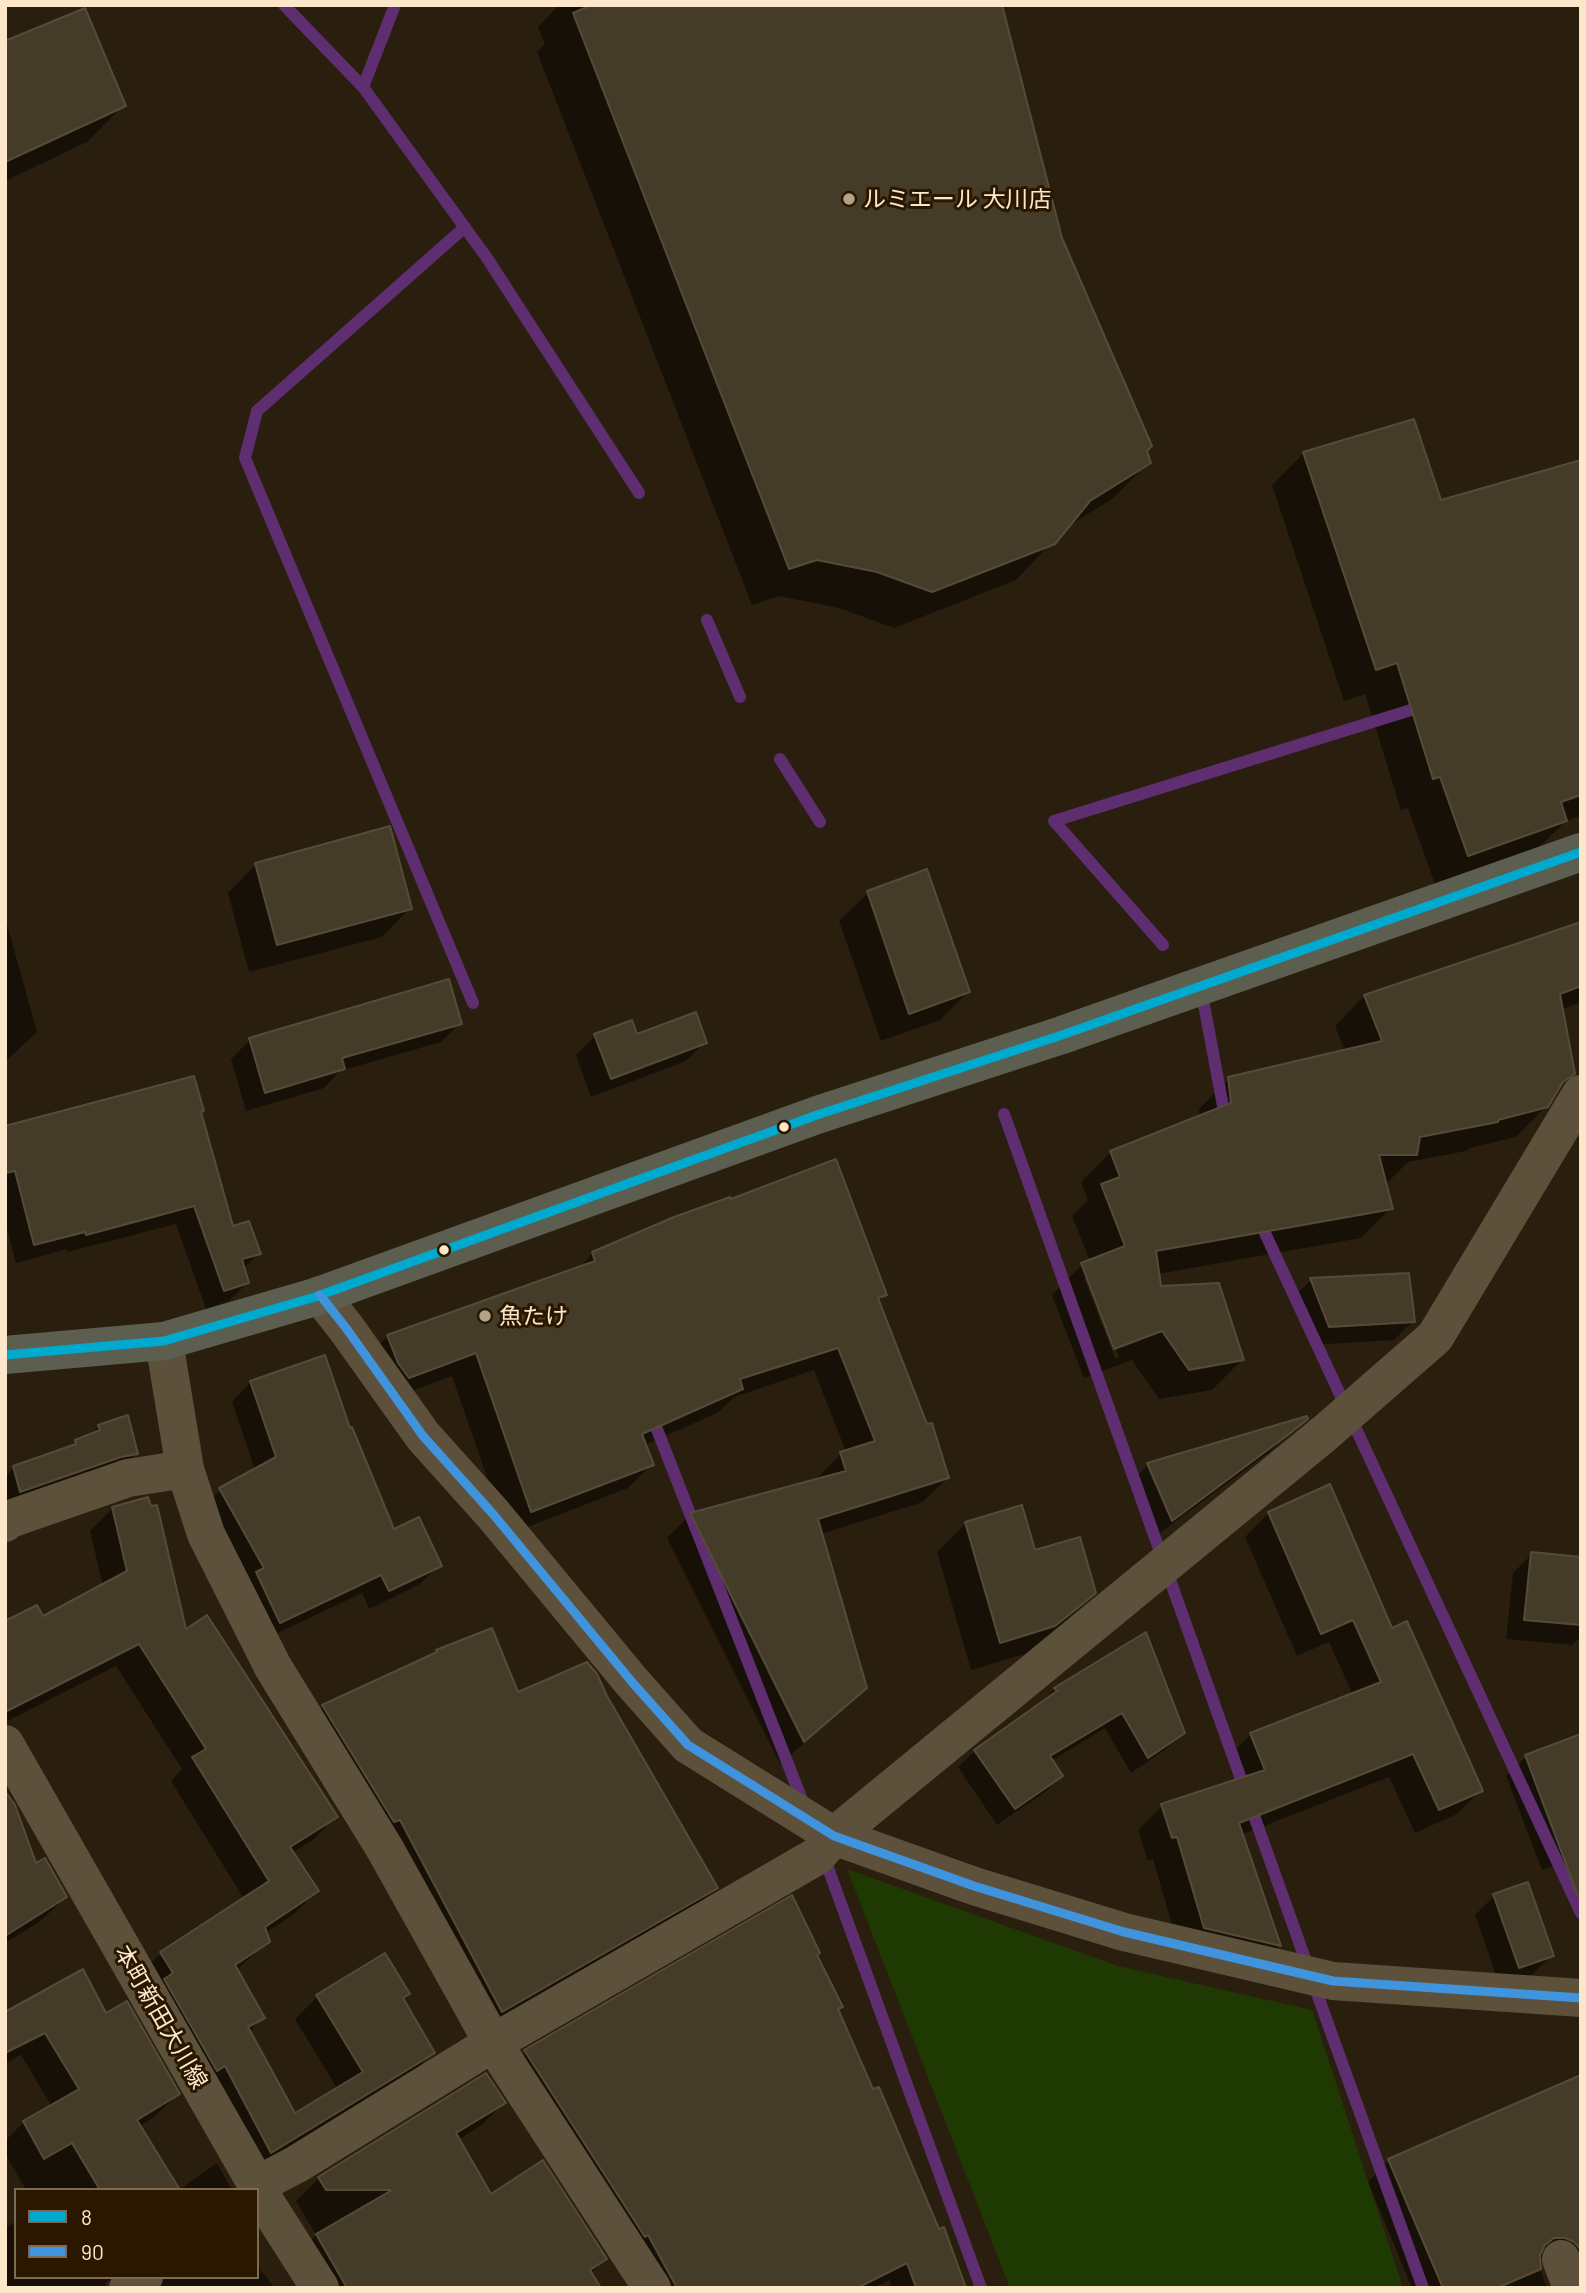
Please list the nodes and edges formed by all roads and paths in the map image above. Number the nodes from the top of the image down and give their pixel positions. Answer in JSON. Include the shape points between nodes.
{"nodes":[{"id":1,"x":1581,"y":852,"type":"edge"},
{"id":2,"x":1581,"y":1094,"type":"edge"},
{"id":3,"x":320,"y":1295,"type":"junction"},
{"id":4,"x":164,"y":1341,"type":"junction"},
{"id":5,"x":5,"y":1355,"type":"edge"},
{"id":6,"x":185,"y":1469,"type":"junction"},
{"id":7,"x":5,"y":1523,"type":"edge"},
{"id":8,"x":5,"y":1744,"type":"edge"},
{"id":9,"x":834,"y":1836,"type":"junction"},
{"id":10,"x":1581,"y":1998,"type":"edge"},
{"id":11,"x":493,"y":2043,"type":"junction"},
{"id":12,"x":254,"y":2188,"type":"edge"},
{"id":13,"x":259,"y":2197,"type":"edge"},
{"id":14,"x":320,"y":2288,"type":"edge"},
{"id":15,"x":652,"y":2288,"type":"edge"}],
"edges":[{"from":1,"to":3,"type":"highway","via":[[1062,1035],[817,1115]]},
{"from":2,"to":9,"type":"street","via":[[1435,1337],[1325,1433]]},
{"from":3,"to":4,"type":"highway"},
{"from":3,"to":9,"type":"street","via":[[423,1436],[688,1745]]},
{"from":4,"to":5,"type":"highway"},
{"from":4,"to":6,"type":"street"},
{"from":6,"to":7,"type":"street","via":[[128,1478]]},
{"from":6,"to":11,"type":"street","via":[[206,1534],[273,1667],[385,1849]]},
{"from":8,"to":12,"type":"street","name":"本町新田大川線"},
{"from":9,"to":10,"type":"street","via":[[1124,1932],[1333,1981]]},
{"from":9,"to":11,"type":"street","via":[[817,1856]]},
{"from":11,"to":13,"type":"street","via":[[297,2164]]},
{"from":11,"to":15,"type":"street"},
{"from":13,"to":14,"type":"street","name":"本町新田大川線"}]}
